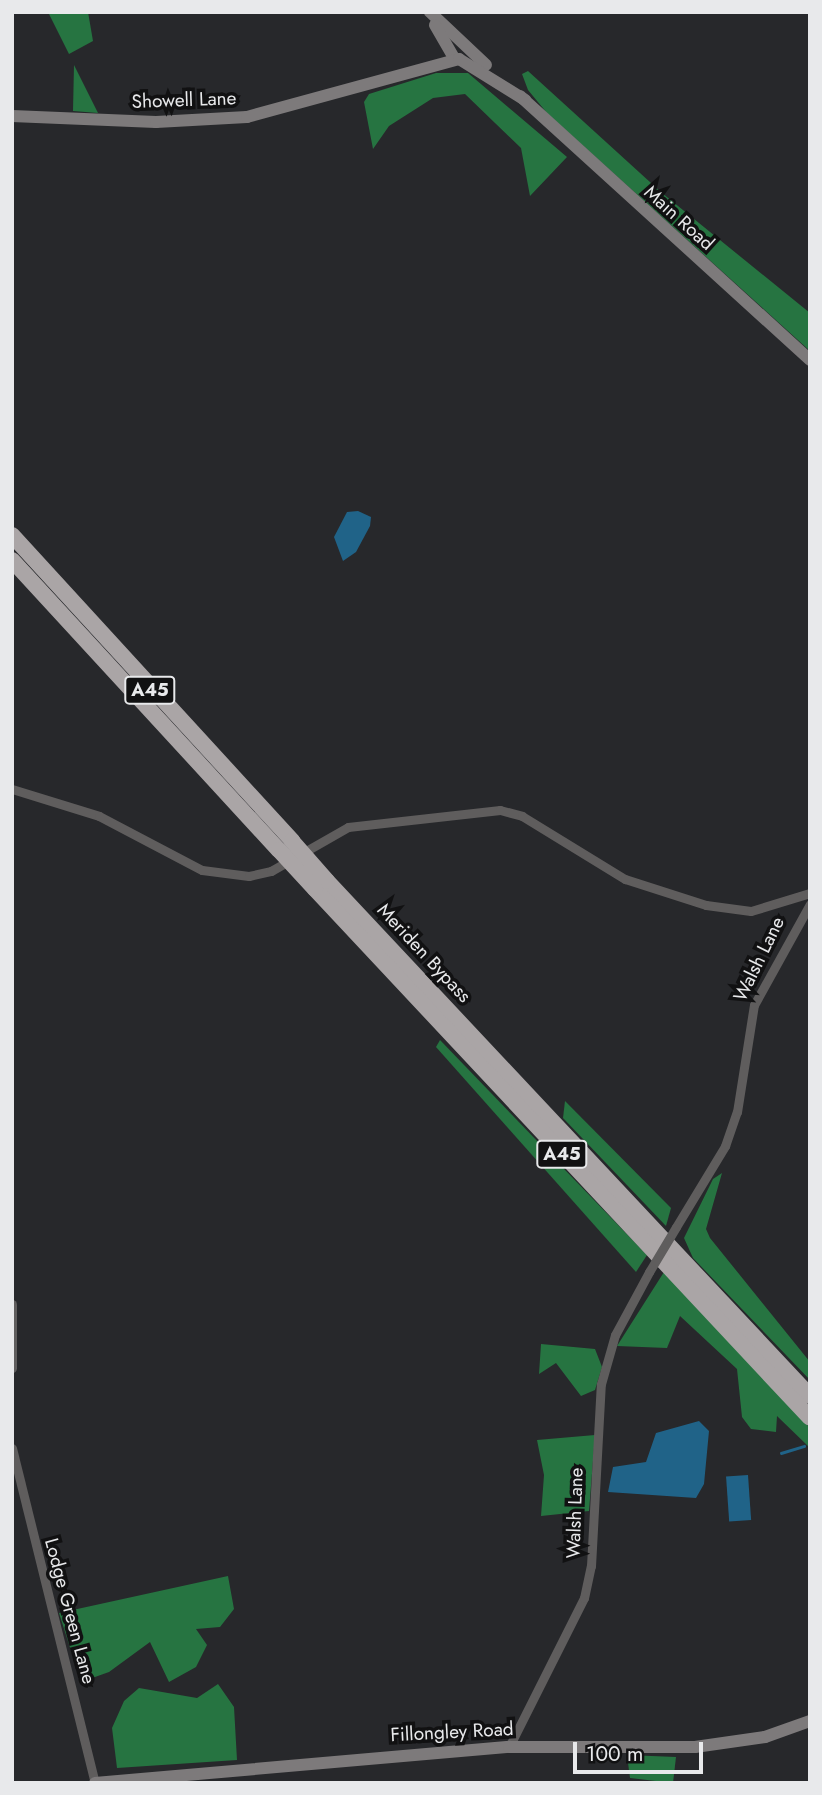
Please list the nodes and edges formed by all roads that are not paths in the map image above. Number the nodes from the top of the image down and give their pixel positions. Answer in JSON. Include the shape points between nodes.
{"nodes":[{"id":1,"x":428,"y":12,"type":"edge"},
{"id":2,"x":464,"y":44,"type":"junction"},
{"id":3,"x":452,"y":54,"type":"junction"},
{"id":4,"x":524,"y":100,"type":"junction"},
{"id":5,"x":12,"y":116,"type":"edge"},
{"id":6,"x":810,"y":360,"type":"edge"},
{"id":7,"x":12,"y":535,"type":"edge"},
{"id":8,"x":12,"y":560,"type":"edge"},
{"id":9,"x":12,"y":789,"type":"edge"},
{"id":10,"x":286,"y":846,"type":"junction"},
{"id":11,"x":321,"y":885,"type":"junction"},
{"id":12,"x":810,"y":893,"type":"edge"},
{"id":13,"x":798,"y":898,"type":"junction"},
{"id":14,"x":806,"y":908,"type":"edge"},
{"id":15,"x":12,"y":1304,"type":"edge"},
{"id":16,"x":12,"y":1368,"type":"edge"},
{"id":17,"x":810,"y":1396,"type":"edge"},
{"id":18,"x":810,"y":1418,"type":"edge"},
{"id":19,"x":12,"y":1448,"type":"edge"},
{"id":20,"x":810,"y":1721,"type":"edge"},
{"id":21,"x":509,"y":1747,"type":"junction"},
{"id":22,"x":95,"y":1783,"type":"edge"}],
"edges":[{"from":1,"to":2,"type":"main road","name":"Main Road"},
{"from":1,"to":3,"type":"main road"},
{"from":2,"to":3,"type":"main road"},
{"from":2,"to":4,"type":"main road","name":"Main Road"},
{"from":3,"to":4,"type":"main road","name":"Main Road"},
{"from":3,"to":5,"type":"main road","name":"Showell Lane","via":[[435,66],[247,117],[156,122]]},
{"from":4,"to":6,"type":"main road","name":"Main Road"},
{"from":7,"to":10,"type":"highway","name":"Meriden Bypass","number":"A45"},
{"from":8,"to":10,"type":"highway","name":"Meriden Bypass","number":"A45"},
{"from":9,"to":13,"type":"street","via":[[110,820],[202,870],[249,876],[271,871],[348,827],[500,810],[522,816],[625,879],[706,905],[751,911]]},
{"from":10,"to":11,"type":"highway","name":"Meriden Bypass","number":"A45","bridge":true},
{"from":11,"to":17,"type":"highway","name":"Meriden Bypass","number":"A45"},
{"from":11,"to":18,"type":"highway","name":"Meriden Bypass","number":"A45"},
{"from":12,"to":13,"type":"street"},
{"from":13,"to":14,"type":"street"},
{"from":14,"to":21,"type":"street","name":"Walsh Lane","bridge":true,"via":[[754,1005],[737,1112],[725,1146],[615,1335],[601,1384],[591,1566],[584,1598]]},
{"from":15,"to":16,"type":"street"},
{"from":19,"to":22,"type":"street","name":"Lodge Green Lane"},
{"from":20,"to":21,"type":"main road","name":"Fillongley Road","via":[[765,1737],[695,1747]]},
{"from":21,"to":22,"type":"main road","name":"Fillongley Road"}]}
